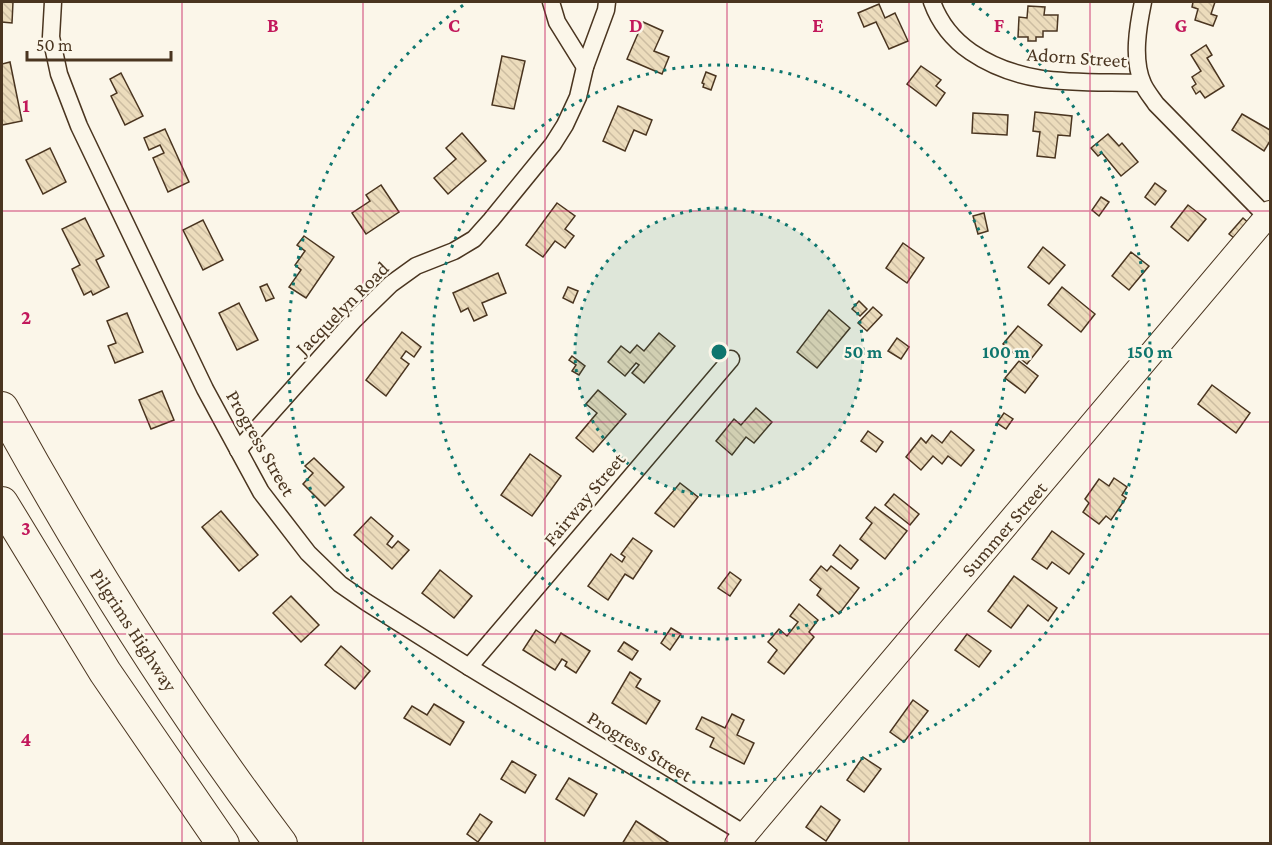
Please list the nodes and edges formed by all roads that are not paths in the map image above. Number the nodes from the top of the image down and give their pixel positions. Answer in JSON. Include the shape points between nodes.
{"nodes":[{"id":1,"x":53,"y":2,"type":"edge"},
{"id":2,"x":551,"y":2,"type":"edge"},
{"id":3,"x":607,"y":2,"type":"edge"},
{"id":4,"x":932,"y":2,"type":"edge"},
{"id":5,"x":1143,"y":2,"type":"edge"},
{"id":6,"x":585,"y":67,"type":"junction"},
{"id":7,"x":1143,"y":83,"type":"junction"},
{"id":8,"x":1269,"y":215,"type":"edge"},
{"id":9,"x":731,"y":359,"type":"dead end"},
{"id":10,"x":2,"y":408,"type":"edge"},
{"id":11,"x":238,"y":450,"type":"junction"},
{"id":12,"x":2,"y":503,"type":"edge"},
{"id":13,"x":469,"y":667,"type":"junction"},
{"id":14,"x":741,"y":839,"type":"edge"},
{"id":15,"x":223,"y":843,"type":"edge"},
{"id":16,"x":281,"y":843,"type":"edge"}],
"edges":[{"from":1,"to":11,"type":"street","name":"Progress Street","via":[[51,37],[59,74],[80,126]]},
{"from":2,"to":6,"type":"street","via":[[557,21]]},
{"from":3,"to":6,"type":"street","name":"Jacquelyn Road"},
{"from":4,"to":7,"type":"street","name":"Adorn Street","via":[[954,41],[990,64],[1015,74],[1049,80]]},
{"from":5,"to":7,"type":"street","via":[[1137,45]]},
{"from":6,"to":11,"type":"street","name":"Jacquelyn Road","via":[[578,97],[554,144],[474,239],[416,266],[391,284]]},
{"from":7,"to":8,"type":"street","via":[[1156,104]]},
{"from":8,"to":14,"type":"street","name":"Summer Street"},
{"from":9,"to":13,"type":"street","name":"Fairway Street"},
{"from":10,"to":16,"type":"highway","name":"Pilgrims Highway","via":[[115,603]]},
{"from":11,"to":13,"type":"street","name":"Progress Street","via":[[261,492],[308,553],[340,584]]},
{"from":12,"to":15,"type":"highway","via":[[105,672]]},
{"from":13,"to":14,"type":"street","name":"Progress Street"}]}
